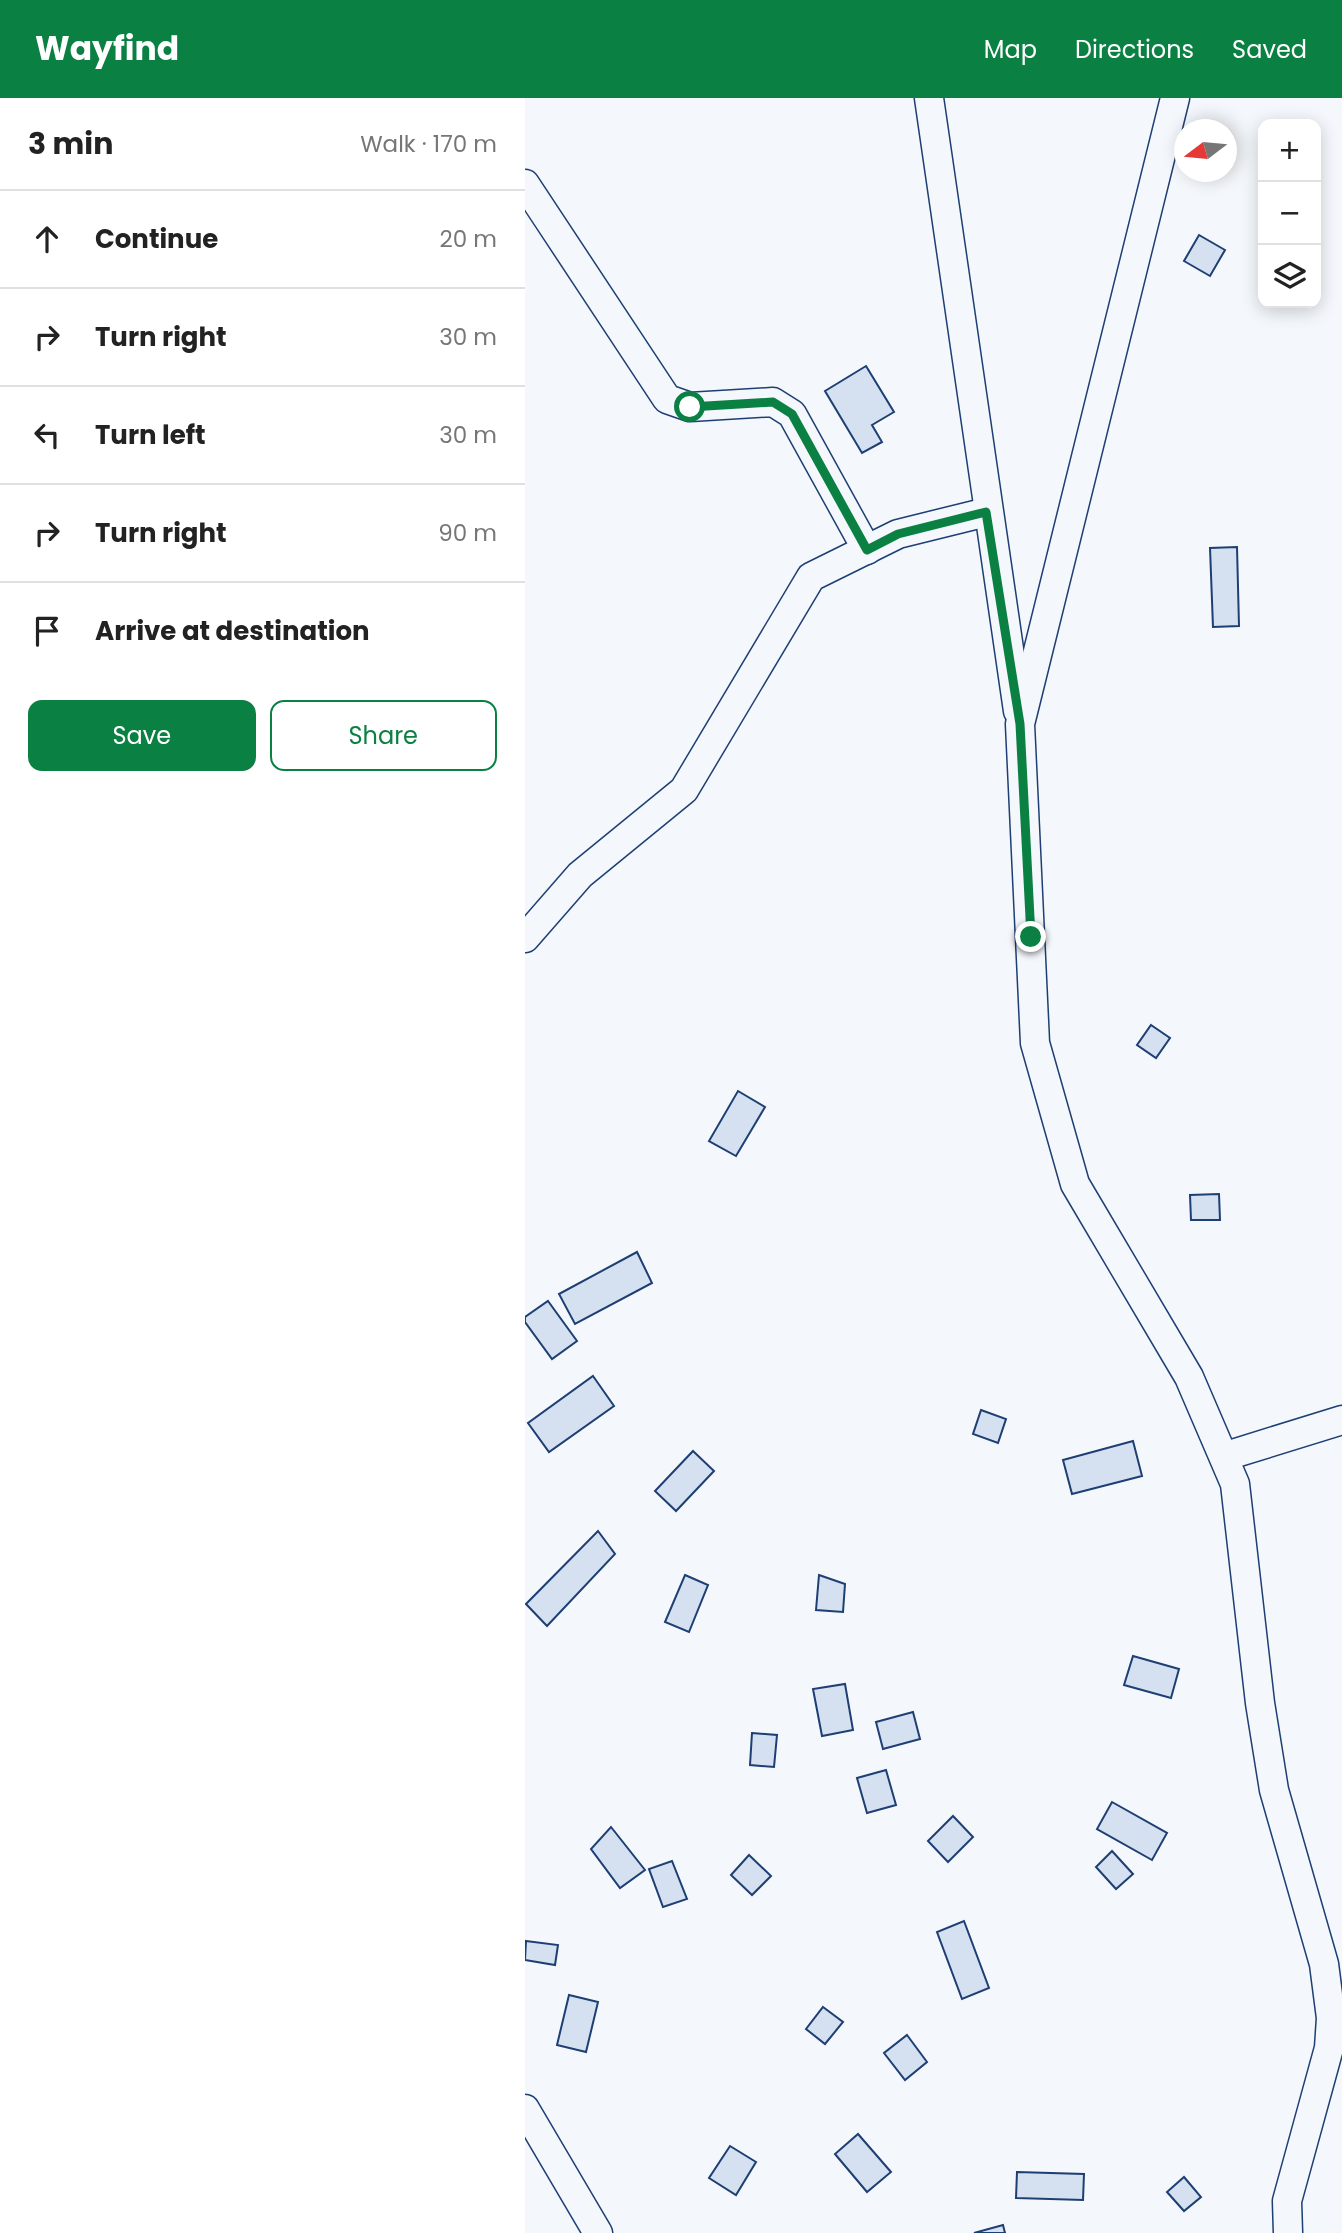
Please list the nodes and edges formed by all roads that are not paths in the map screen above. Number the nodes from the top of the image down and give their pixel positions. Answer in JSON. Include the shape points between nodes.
{"nodes":[{"id":1,"x":929,"y":98,"type":"edge"},
{"id":2,"x":1175,"y":98,"type":"edge"},
{"id":3,"x":525,"y":184,"type":"edge"},
{"id":4,"x":986,"y":512,"type":"junction"},
{"id":5,"x":867,"y":550,"type":"junction"},
{"id":6,"x":1020,"y":724,"type":"junction"},
{"id":7,"x":525,"y":938,"type":"edge"},
{"id":8,"x":1342,"y":1420,"type":"edge"},
{"id":9,"x":1226,"y":1456,"type":"junction"},
{"id":10,"x":525,"y":2109,"type":"edge"},
{"id":11,"x":598,"y":2233,"type":"edge"},
{"id":12,"x":1288,"y":2233,"type":"edge"}],
"edges":[{"from":1,"to":4,"type":"street"},
{"from":2,"to":6,"type":"street"},
{"from":3,"to":5,"type":"street","via":[[667,399],[690,407],[773,402],[792,414]]},
{"from":4,"to":5,"type":"street","via":[[898,534]]},
{"from":4,"to":6,"type":"street"},
{"from":5,"to":7,"type":"street","via":[[811,577],[684,790],[580,875]]},
{"from":6,"to":9,"type":"street","via":[[1035,1043],[1052,1112],[1075,1184],[1189,1377]]},
{"from":8,"to":9,"type":"street"},
{"from":9,"to":12,"type":"street","via":[[1235,1484],[1274,1790],[1324,1964],[1331,2018],[1329,2048],[1287,2201]]},
{"from":10,"to":11,"type":"street"}]}
